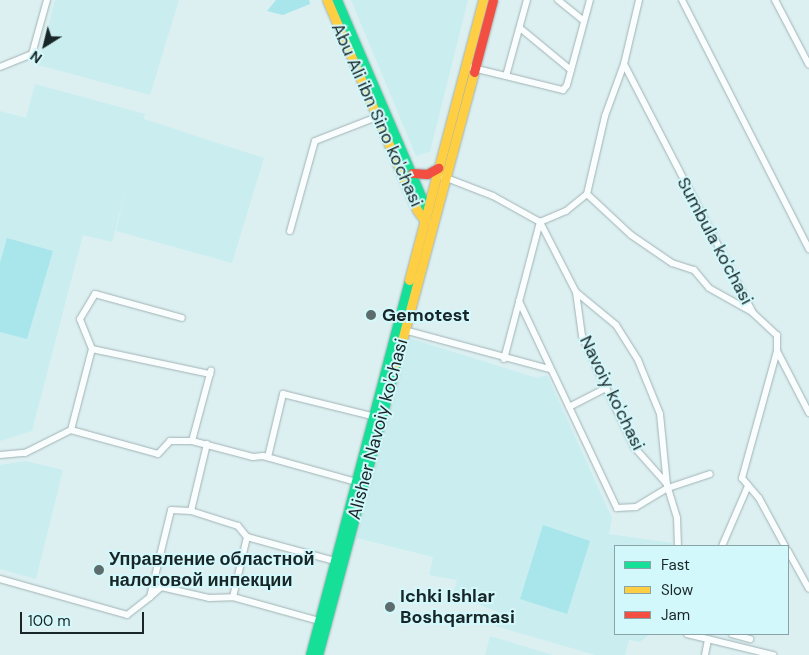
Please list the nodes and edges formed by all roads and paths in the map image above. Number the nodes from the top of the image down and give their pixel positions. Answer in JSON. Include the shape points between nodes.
{"nodes":[{"id":1,"x":46,"y":0,"type":"edge"},
{"id":2,"x":327,"y":0,"type":"edge"},
{"id":3,"x":337,"y":0,"type":"edge"},
{"id":4,"x":483,"y":0,"type":"edge"},
{"id":5,"x":493,"y":0,"type":"edge"},
{"id":6,"x":527,"y":0,"type":"edge"},
{"id":7,"x":558,"y":0,"type":"edge"},
{"id":8,"x":590,"y":0,"type":"edge"},
{"id":9,"x":639,"y":0,"type":"edge"},
{"id":10,"x":682,"y":0,"type":"edge"},
{"id":11,"x":775,"y":0,"type":"edge"},
{"id":12,"x":584,"y":21,"type":"junction"},
{"id":13,"x":520,"y":28,"type":"junction"},
{"id":14,"x":624,"y":64,"type":"junction"},
{"id":15,"x":809,"y":65,"type":"edge"},
{"id":16,"x":465,"y":66,"type":"junction"},
{"id":17,"x":0,"y":67,"type":"edge"},
{"id":18,"x":475,"y":68,"type":"junction"},
{"id":19,"x":571,"y":70,"type":"junction"},
{"id":20,"x":506,"y":76,"type":"junction"},
{"id":21,"x":388,"y":113,"type":"junction"},
{"id":22,"x":378,"y":116,"type":"junction"},
{"id":23,"x":412,"y":173,"type":"junction"},
{"id":24,"x":439,"y":174,"type":"junction"},
{"id":25,"x":587,"y":194,"type":"junction"},
{"id":26,"x":426,"y":209,"type":"junction"},
{"id":27,"x":424,"y":220,"type":"junction"},
{"id":28,"x":433,"y":221,"type":"junction"},
{"id":29,"x":540,"y":222,"type":"junction"},
{"id":30,"x":290,"y":231,"type":"dead end"},
{"id":31,"x":809,"y":249,"type":"edge"},
{"id":32,"x":576,"y":292,"type":"junction"},
{"id":33,"x":519,"y":301,"type":"junction"},
{"id":34,"x":753,"y":313,"type":"junction"},
{"id":35,"x":182,"y":318,"type":"dead end"},
{"id":36,"x":404,"y":330,"type":"junction"},
{"id":37,"x":92,"y":349,"type":"junction"},
{"id":38,"x":777,"y":351,"type":"junction"},
{"id":39,"x":504,"y":359,"type":"junction"},
{"id":40,"x":550,"y":369,"type":"junction"},
{"id":41,"x":606,"y":388,"type":"junction"},
{"id":42,"x":569,"y":407,"type":"junction"},
{"id":43,"x":809,"y":413,"type":"edge"},
{"id":44,"x":377,"y":417,"type":"junction"},
{"id":45,"x":71,"y":430,"type":"junction"},
{"id":46,"x":192,"y":441,"type":"junction"},
{"id":47,"x":206,"y":444,"type":"junction"},
{"id":48,"x":0,"y":455,"type":"edge"},
{"id":49,"x":268,"y":458,"type":"junction"},
{"id":50,"x":710,"y":474,"type":"dead end"},
{"id":51,"x":360,"y":482,"type":"junction"},
{"id":52,"x":748,"y":486,"type":"junction"},
{"id":53,"x":668,"y":487,"type":"junction"},
{"id":54,"x":191,"y":511,"type":"junction"},
{"id":55,"x":247,"y":538,"type":"junction"},
{"id":56,"x":678,"y":545,"type":"edge"},
{"id":57,"x":722,"y":545,"type":"edge"},
{"id":58,"x":784,"y":545,"type":"edge"},
{"id":59,"x":789,"y":552,"type":"edge"},
{"id":60,"x":335,"y":561,"type":"junction"},
{"id":61,"x":0,"y":579,"type":"edge"},
{"id":62,"x":809,"y":589,"type":"edge"},
{"id":63,"x":150,"y":597,"type":"junction"},
{"id":64,"x":233,"y":597,"type":"junction"},
{"id":65,"x":319,"y":621,"type":"junction"},
{"id":66,"x":691,"y":635,"type":"edge"},
{"id":67,"x":736,"y":635,"type":"edge"},
{"id":68,"x":750,"y":638,"type":"dead end"},
{"id":69,"x":708,"y":639,"type":"junction"},
{"id":70,"x":310,"y":655,"type":"edge"},
{"id":71,"x":318,"y":655,"type":"edge"},
{"id":72,"x":705,"y":655,"type":"edge"},
{"id":73,"x":773,"y":655,"type":"edge"}],
"edges":[{"from":1,"to":17,"type":"street","via":[[32,54]]},
{"from":2,"to":22,"type":"main road","name":"Abu Ali ibn Sino ko'chasi"},
{"from":3,"to":21,"type":"main road","name":"Abu Ali ibn Sino ko'chasi"},
{"from":4,"to":16,"type":"main road","name":"Alisher Navoiy ko'chasi"},
{"from":5,"to":18,"type":"main road","name":"Alisher Navoiy ko'chasi"},
{"from":6,"to":13,"type":"street"},
{"from":7,"to":12,"type":"street"},
{"from":8,"to":12,"type":"street"},
{"from":9,"to":14,"type":"street"},
{"from":10,"to":31,"type":"street"},
{"from":11,"to":15,"type":"street"},
{"from":12,"to":19,"type":"street"},
{"from":13,"to":19,"type":"street"},
{"from":13,"to":20,"type":"street"},
{"from":14,"to":25,"type":"street","via":[[605,116]]},
{"from":14,"to":34,"type":"street","name":"Sumbula ko'chasi"},
{"from":16,"to":18,"type":"street"},
{"from":16,"to":24,"type":"main road","name":"Alisher Navoiy ko'chasi"},
{"from":18,"to":20,"type":"street"},
{"from":18,"to":24,"type":"main road","name":"Alisher Navoiy ko'chasi"},
{"from":19,"to":20,"type":"street","via":[[568,85],[557,90]]},
{"from":21,"to":22,"type":"street"},
{"from":21,"to":23,"type":"main road","name":"Abu Ali ibn Sino ko'chasi"},
{"from":22,"to":27,"type":"main road","name":"Abu Ali ibn Sino ko'chasi"},
{"from":22,"to":30,"type":"street","via":[[315,141]]},
{"from":23,"to":24,"type":"main road"},
{"from":23,"to":26,"type":"main road","name":"Abu Ali ibn Sino ko'chasi"},
{"from":24,"to":26,"type":"main road","name":"Alisher Navoiy ko'chasi"},
{"from":24,"to":28,"type":"main road","name":"Alisher Navoiy ko'chasi"},
{"from":24,"to":29,"type":"street","via":[[493,196]]},
{"from":25,"to":29,"type":"street","via":[[566,212]]},
{"from":25,"to":34,"type":"street","via":[[631,235],[672,263],[694,270],[709,288]]},
{"from":26,"to":27,"type":"main road","name":"Alisher Navoiy ko'chasi"},
{"from":26,"to":28,"type":"main road","name":"Abu Ali ibn Sino ko'chasi"},
{"from":27,"to":28,"type":"main road","name":"Abu Ali ibn Sino ko'chasi"},
{"from":27,"to":44,"type":"main road","name":"Alisher Navoiy ko'chasi"},
{"from":28,"to":36,"type":"main road","name":"Alisher Navoiy ko'chasi"},
{"from":29,"to":32,"type":"street"},
{"from":29,"to":33,"type":"street"},
{"from":32,"to":41,"type":"street","name":"Navoiy ko'chasi","via":[[582,336]]},
{"from":32,"to":53,"type":"street","via":[[616,325],[638,360],[660,414]]},
{"from":33,"to":39,"type":"street"},
{"from":33,"to":40,"type":"street"},
{"from":34,"to":38,"type":"street","name":"Sumbula ko'chasi","via":[[778,335]]},
{"from":35,"to":37,"type":"street","via":[[95,294],[80,319]]},
{"from":36,"to":39,"type":"street"},
{"from":36,"to":44,"type":"main road","name":"Alisher Navoiy ko'chasi"},
{"from":37,"to":45,"type":"street"},
{"from":37,"to":46,"type":"street","via":[[210,372]]},
{"from":38,"to":43,"type":"street","name":"Sumbula ko'chasi"},
{"from":38,"to":52,"type":"street","via":[[742,478]]},
{"from":39,"to":40,"type":"street"},
{"from":40,"to":42,"type":"street"},
{"from":41,"to":42,"type":"street"},
{"from":41,"to":53,"type":"street","name":"Navoiy ko'chasi","via":[[635,448]]},
{"from":42,"to":53,"type":"street","via":[[617,508],[636,507]]},
{"from":44,"to":49,"type":"street","via":[[283,394]]},
{"from":44,"to":51,"type":"main road","name":"Alisher Navoiy ko'chasi"},
{"from":45,"to":46,"type":"street","via":[[158,454],[170,441]]},
{"from":45,"to":48,"type":"street","via":[[25,453]]},
{"from":46,"to":47,"type":"street"},
{"from":47,"to":49,"type":"street"},
{"from":47,"to":54,"type":"street"},
{"from":49,"to":51,"type":"street"},
{"from":50,"to":53,"type":"street"},
{"from":51,"to":60,"type":"main road","name":"Alisher Navoiy ko'chasi"},
{"from":51,"to":71,"type":"main road","name":"Alisher Navoiy ko'chasi"},
{"from":52,"to":57,"type":"street"},
{"from":52,"to":58,"type":"street","via":[[759,498]]},
{"from":53,"to":56,"type":"street","via":[[677,518]]},
{"from":54,"to":55,"type":"street","via":[[238,526]]},
{"from":54,"to":63,"type":"street","via":[[171,510]]},
{"from":55,"to":60,"type":"street"},
{"from":55,"to":64,"type":"street"},
{"from":59,"to":62,"type":"street"},
{"from":60,"to":65,"type":"main road","name":"Alisher Navoiy ko'chasi"},
{"from":61,"to":63,"type":"street","via":[[126,615]]},
{"from":63,"to":64,"type":"street","via":[[161,587],[209,598]]},
{"from":64,"to":65,"type":"street"},
{"from":65,"to":70,"type":"main road","name":"Alisher Navoiy ko'chasi"},
{"from":66,"to":69,"type":"street"},
{"from":67,"to":68,"type":"street"},
{"from":69,"to":72,"type":"street"},
{"from":69,"to":73,"type":"street"}]}
